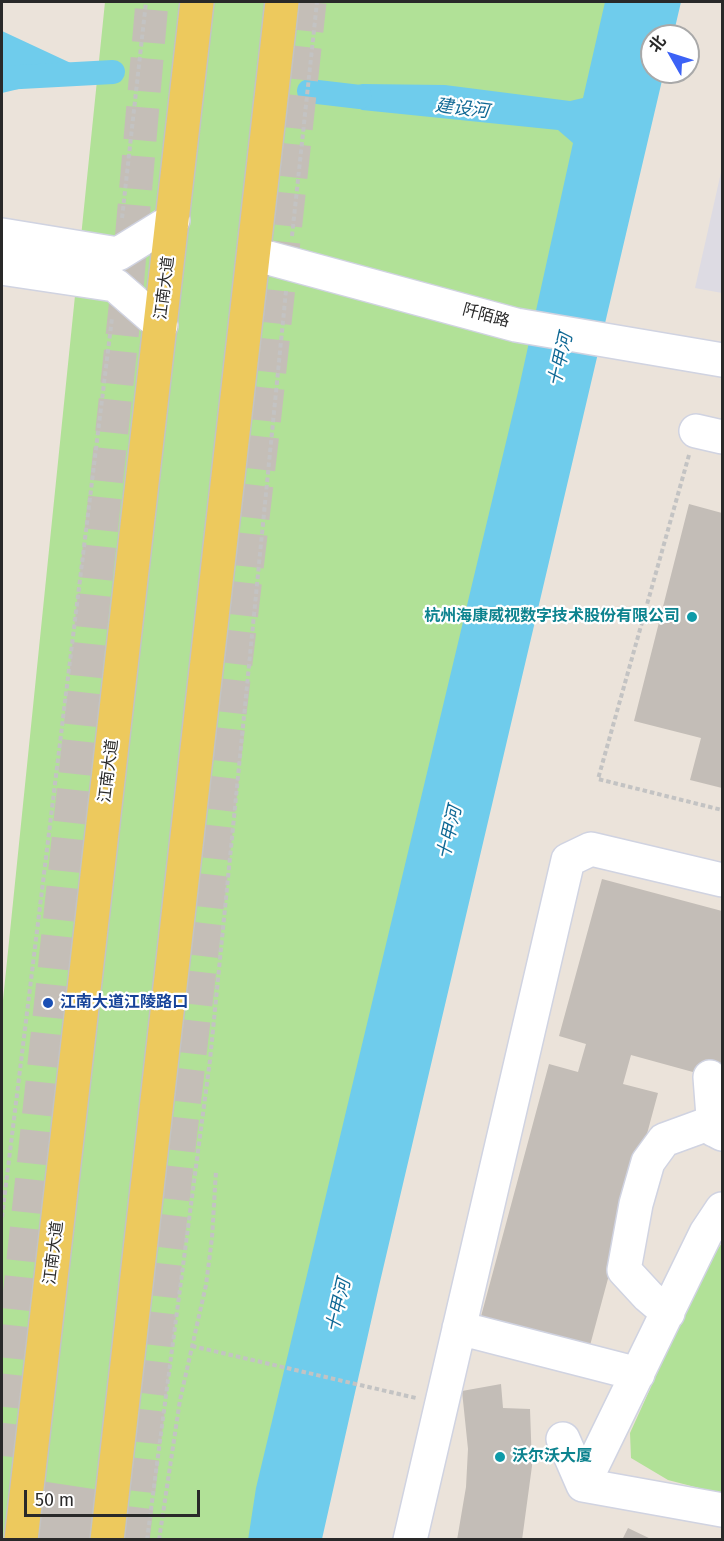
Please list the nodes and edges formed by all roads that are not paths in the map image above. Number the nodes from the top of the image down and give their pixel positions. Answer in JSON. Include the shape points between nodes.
{"nodes":[{"id":1,"x":197,"y":2,"type":"edge"},
{"id":2,"x":282,"y":2,"type":"edge"},
{"id":3,"x":173,"y":220,"type":"junction"},
{"id":4,"x":2,"y":235,"type":"edge"},
{"id":5,"x":254,"y":254,"type":"junction"},
{"id":6,"x":2,"y":268,"type":"edge"},
{"id":7,"x":117,"y":270,"type":"junction"},
{"id":8,"x":161,"y":325,"type":"junction"},
{"id":9,"x":723,"y":360,"type":"edge"},
{"id":10,"x":723,"y":880,"type":"edge"},
{"id":11,"x":710,"y":1077,"type":"dead end"},
{"id":12,"x":718,"y":1132,"type":"edge"},
{"id":13,"x":723,"y":1209,"type":"edge"},
{"id":14,"x":668,"y":1313,"type":"junction"},
{"id":15,"x":459,"y":1328,"type":"junction"},
{"id":16,"x":638,"y":1374,"type":"junction"},
{"id":17,"x":563,"y":1439,"type":"dead end"},
{"id":18,"x":583,"y":1485,"type":"junction"},
{"id":19,"x":664,"y":1500,"type":"junction"},
{"id":20,"x":723,"y":1510,"type":"edge"},
{"id":21,"x":723,"y":1529,"type":"edge"},
{"id":22,"x":21,"y":1539,"type":"edge"},
{"id":23,"x":108,"y":1539,"type":"edge"},
{"id":24,"x":410,"y":1539,"type":"edge"}],
"edges":[{"from":1,"to":3,"type":"main road","name":"江南大道"},
{"from":2,"to":5,"type":"main road"},
{"from":3,"to":7,"type":"street"},
{"from":3,"to":8,"type":"main road","name":"江南大道"},
{"from":4,"to":7,"type":"street"},
{"from":5,"to":9,"type":"street","name":"阡陌路","via":[[516,325]]},
{"from":5,"to":23,"type":"main road"},
{"from":6,"to":7,"type":"street"},
{"from":7,"to":8,"type":"street"},
{"from":8,"to":22,"type":"main road","name":"江南大道"},
{"from":10,"to":15,"type":"street","via":[[591,849],[568,860]]},
{"from":11,"to":12,"type":"street"},
{"from":12,"to":14,"type":"street","via":[[705,1125],[664,1140],[648,1162],[636,1204],[624,1270]]},
{"from":13,"to":14,"type":"street","via":[[706,1233]]},
{"from":14,"to":16,"type":"street"},
{"from":15,"to":16,"type":"street"},
{"from":15,"to":24,"type":"street"},
{"from":16,"to":18,"type":"street"},
{"from":17,"to":18,"type":"street"},
{"from":18,"to":19,"type":"street"},
{"from":19,"to":20,"type":"street"},
{"from":19,"to":21,"type":"street"}]}
